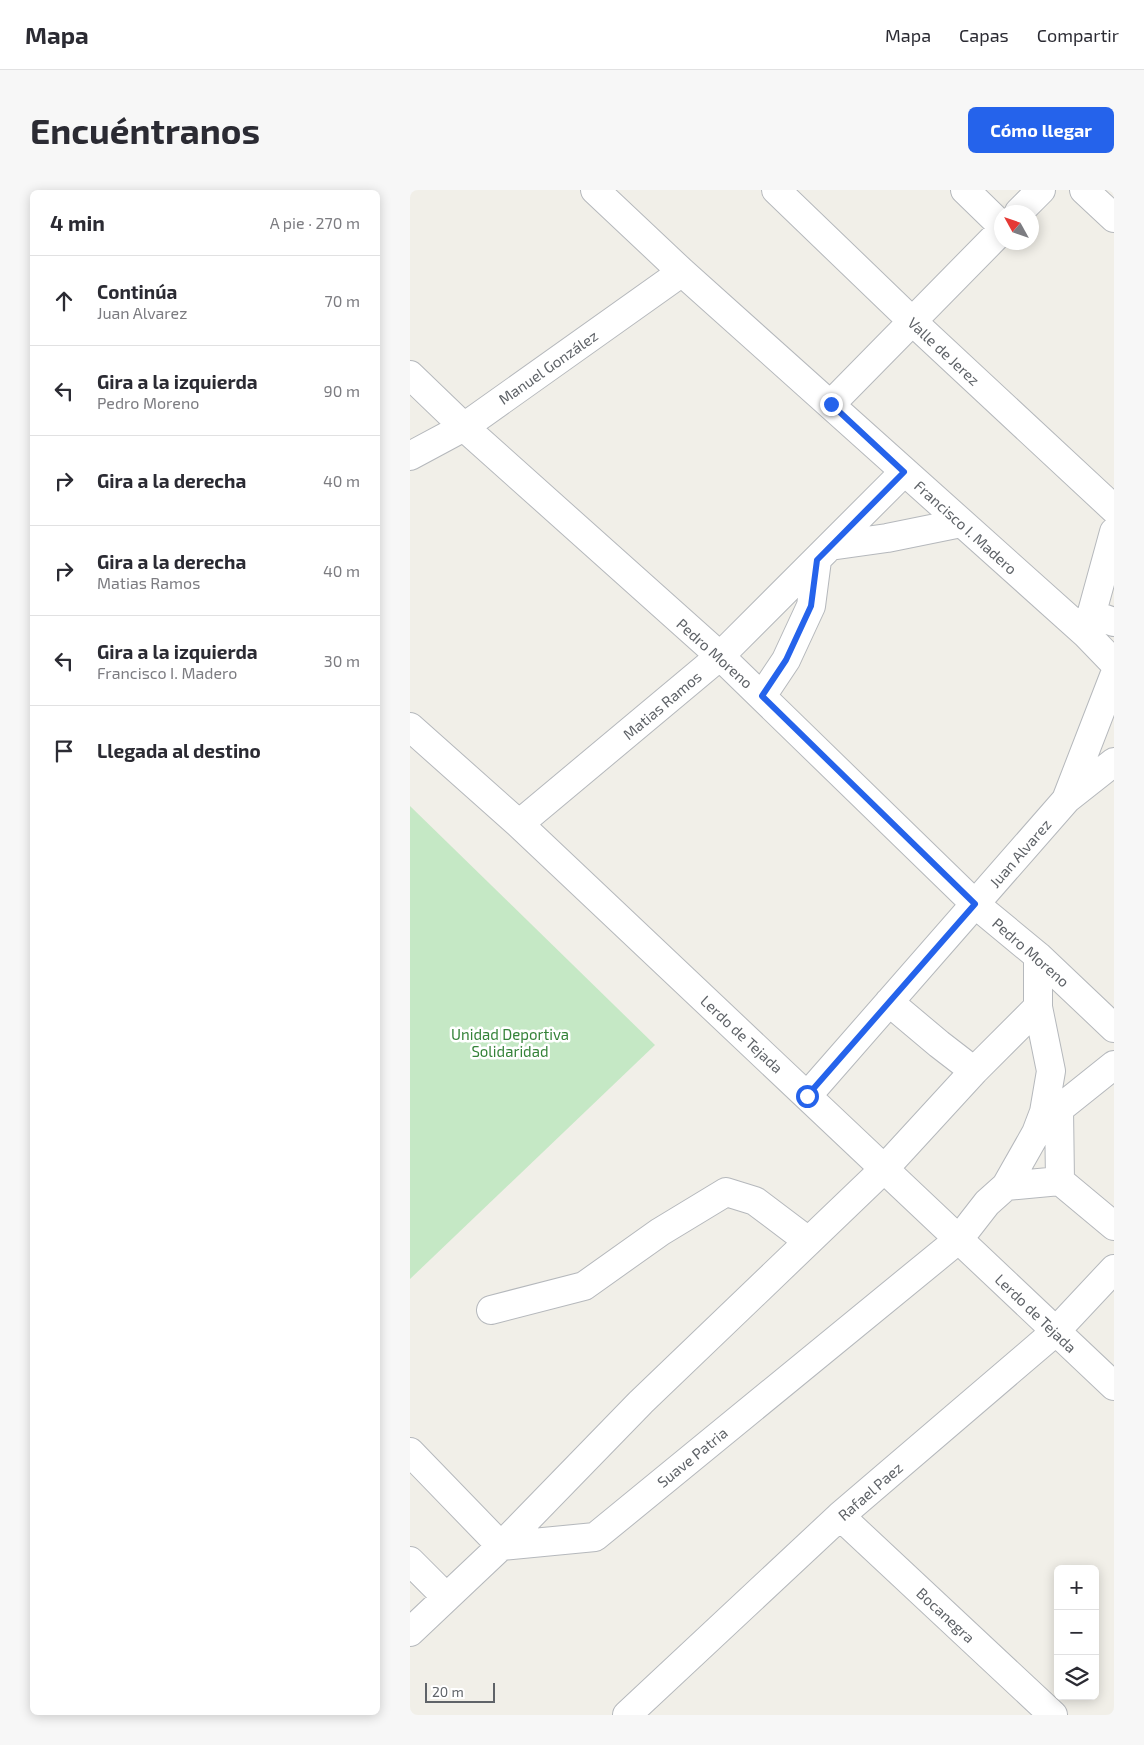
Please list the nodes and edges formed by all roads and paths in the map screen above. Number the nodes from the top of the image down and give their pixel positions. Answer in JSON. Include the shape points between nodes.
{"nodes":[{"id":1,"x":595,"y":190,"type":"edge"},
{"id":2,"x":776,"y":190,"type":"edge"},
{"id":3,"x":965,"y":190,"type":"edge"},
{"id":4,"x":1041,"y":190,"type":"edge"},
{"id":5,"x":1084,"y":190,"type":"edge"},
{"id":6,"x":1026,"y":205,"type":"edge"},
{"id":7,"x":994,"y":218,"type":"edge"},
{"id":8,"x":1114,"y":218,"type":"edge"},
{"id":9,"x":994,"y":238,"type":"edge"},
{"id":10,"x":682,"y":272,"type":"junction"},
{"id":11,"x":912,"y":321,"type":"junction"},
{"id":12,"x":410,"y":375,"type":"edge"},
{"id":13,"x":831,"y":404,"type":"junction"},
{"id":14,"x":464,"y":427,"type":"junction"},
{"id":15,"x":410,"y":456,"type":"edge"},
{"id":16,"x":904,"y":472,"type":"junction"},
{"id":17,"x":1114,"y":509,"type":"edge"},
{"id":18,"x":961,"y":523,"type":"junction"},
{"id":19,"x":1114,"y":532,"type":"edge"},
{"id":20,"x":823,"y":553,"type":"junction"},
{"id":21,"x":1097,"y":623,"type":"edge"},
{"id":22,"x":720,"y":656,"type":"junction"},
{"id":23,"x":1114,"y":663,"type":"edge"},
{"id":24,"x":1114,"y":676,"type":"edge"},
{"id":25,"x":762,"y":696,"type":"junction"},
{"id":26,"x":410,"y":727,"type":"edge"},
{"id":27,"x":1114,"y":762,"type":"edge"},
{"id":28,"x":1066,"y":800,"type":"junction"},
{"id":29,"x":519,"y":824,"type":"junction"},
{"id":30,"x":975,"y":904,"type":"junction"},
{"id":31,"x":1038,"y":956,"type":"junction"},
{"id":32,"x":889,"y":1002,"type":"junction"},
{"id":33,"x":1038,"y":1007,"type":"junction"},
{"id":34,"x":1114,"y":1028,"type":"edge"},
{"id":35,"x":1114,"y":1065,"type":"edge"},
{"id":36,"x":974,"y":1071,"type":"junction"},
{"id":37,"x":807,"y":1096,"type":"junction"},
{"id":38,"x":1052,"y":1111,"type":"junction"},
{"id":39,"x":884,"y":1168,"type":"junction"},
{"id":40,"x":1060,"y":1181,"type":"junction"},
{"id":41,"x":1006,"y":1186,"type":"junction"},
{"id":42,"x":1114,"y":1226,"type":"edge"},
{"id":43,"x":959,"y":1239,"type":"junction"},
{"id":44,"x":808,"y":1241,"type":"junction"},
{"id":45,"x":1114,"y":1269,"type":"edge"},
{"id":46,"x":491,"y":1310,"type":"dead end"},
{"id":47,"x":1055,"y":1332,"type":"junction"},
{"id":48,"x":1114,"y":1386,"type":"edge"},
{"id":49,"x":410,"y":1452,"type":"edge"},
{"id":50,"x":840,"y":1516,"type":"junction"},
{"id":51,"x":501,"y":1546,"type":"junction"},
{"id":52,"x":410,"y":1561,"type":"edge"},
{"id":53,"x":446,"y":1597,"type":"junction"},
{"id":54,"x":410,"y":1632,"type":"edge"},
{"id":55,"x":642,"y":1710,"type":"edge"},
{"id":56,"x":1052,"y":1715,"type":"edge"}],
"edges":[{"from":1,"to":10,"type":"street","name":"Francisco I. Madero"},
{"from":2,"to":11,"type":"street","name":"Valle de Jerez"},
{"from":3,"to":7,"type":"street"},
{"from":4,"to":6,"type":"street"},
{"from":5,"to":8,"type":"street"},
{"from":9,"to":11,"type":"street"},
{"from":10,"to":13,"type":"street","name":"Francisco I. Madero"},
{"from":10,"to":14,"type":"street","name":"Manuel González"},
{"from":11,"to":13,"type":"street"},
{"from":11,"to":17,"type":"street","name":"Valle de Jerez"},
{"from":12,"to":14,"type":"street","name":"Pedro Moreno"},
{"from":13,"to":16,"type":"street","name":"Francisco I. Madero"},
{"from":14,"to":15,"type":"street","name":"Manuel González"},
{"from":14,"to":22,"type":"street","name":"Pedro Moreno"},
{"from":16,"to":18,"type":"street","name":"Francisco I. Madero"},
{"from":16,"to":20,"type":"street","name":"Matias Ramos"},
{"from":18,"to":20,"type":"street"},
{"from":18,"to":21,"type":"street","name":"Francisco I. Madero"},
{"from":19,"to":21,"type":"street"},
{"from":20,"to":22,"type":"street","name":"Matias Ramos"},
{"from":20,"to":25,"type":"street","via":[[811,606],[786,660]]},
{"from":21,"to":23,"type":"street","name":"Francisco I. Madero"},
{"from":22,"to":25,"type":"street","name":"Pedro Moreno"},
{"from":22,"to":29,"type":"street","name":"Matias Ramos"},
{"from":24,"to":28,"type":"street","name":"Juan Alvarez"},
{"from":25,"to":30,"type":"street","name":"Pedro Moreno"},
{"from":26,"to":29,"type":"street","name":"Lerdo de Tejada"},
{"from":27,"to":28,"type":"street"},
{"from":28,"to":30,"type":"street","name":"Juan Alvarez"},
{"from":29,"to":37,"type":"street","name":"Lerdo de Tejada"},
{"from":30,"to":31,"type":"street","name":"Pedro Moreno"},
{"from":30,"to":32,"type":"street","name":"Juan Alvarez"},
{"from":31,"to":33,"type":"street"},
{"from":31,"to":34,"type":"street","name":"Pedro Moreno"},
{"from":32,"to":36,"type":"street"},
{"from":32,"to":37,"type":"street","name":"Juan Alvarez"},
{"from":33,"to":36,"type":"street"},
{"from":33,"to":38,"type":"street","via":[[1051,1071]]},
{"from":35,"to":38,"type":"street"},
{"from":36,"to":39,"type":"street"},
{"from":37,"to":39,"type":"street","name":"Lerdo de Tejada"},
{"from":38,"to":40,"type":"street"},
{"from":38,"to":41,"type":"street","name":"Suave Patria"},
{"from":39,"to":43,"type":"street","name":"Lerdo de Tejada"},
{"from":39,"to":44,"type":"street"},
{"from":40,"to":41,"type":"street"},
{"from":40,"to":42,"type":"street"},
{"from":41,"to":43,"type":"street","name":"Suave Patria","via":[[987,1203]]},
{"from":43,"to":47,"type":"street","name":"Lerdo de Tejada"},
{"from":43,"to":51,"type":"street","name":"Suave Patria","via":[[595,1537]]},
{"from":44,"to":46,"type":"street","via":[[755,1201],[726,1192],[660,1232],[584,1286]]},
{"from":44,"to":51,"type":"street","via":[[640,1402]]},
{"from":45,"to":47,"type":"street","name":"Rafael Paez"},
{"from":47,"to":48,"type":"street","name":"Lerdo de Tejada"},
{"from":47,"to":50,"type":"street","name":"Rafael Paez"},
{"from":49,"to":51,"type":"street"},
{"from":50,"to":55,"type":"street","name":"Rafael Paez"},
{"from":50,"to":56,"type":"street","name":"Bocanegra"},
{"from":51,"to":53,"type":"street"},
{"from":52,"to":53,"type":"street"},
{"from":53,"to":54,"type":"street"}]}
